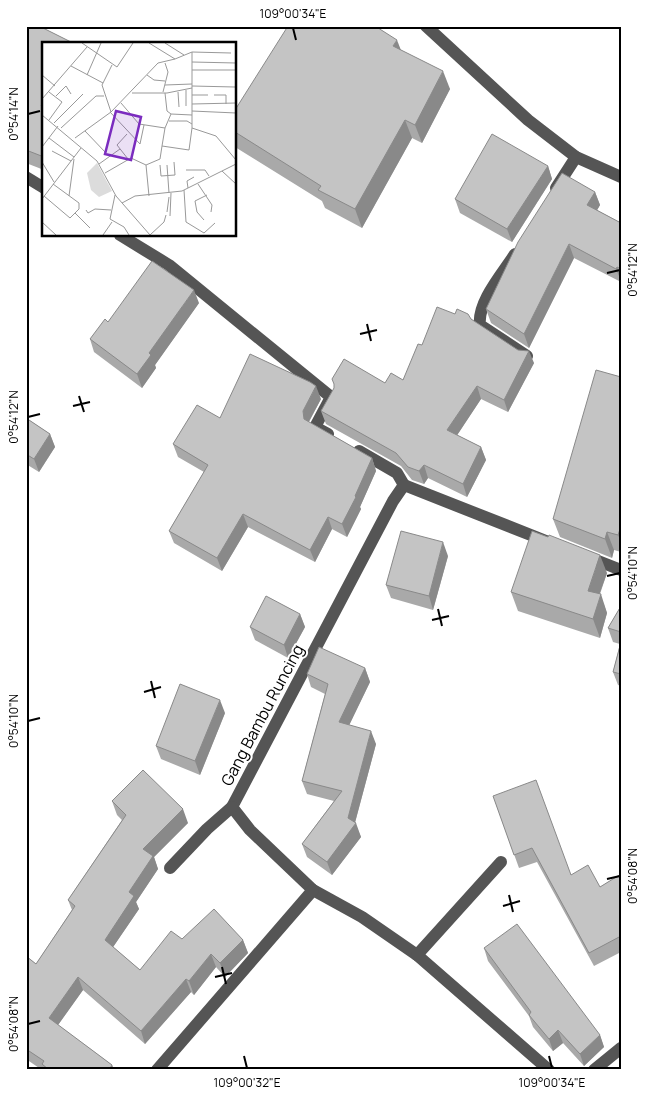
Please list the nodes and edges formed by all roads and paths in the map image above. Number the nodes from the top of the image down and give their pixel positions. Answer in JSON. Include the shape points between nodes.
{"nodes":[{"id":1,"x":426,"y":26,"type":"edge"},
{"id":2,"x":576,"y":157,"type":"junction"},
{"id":3,"x":26,"y":177,"type":"edge"},
{"id":4,"x":621,"y":177,"type":"edge"},
{"id":5,"x":42,"y":187,"type":"edge"},
{"id":6,"x":550,"y":198,"type":"edge"},
{"id":7,"x":122,"y":236,"type":"edge"},
{"id":8,"x":524,"y":239,"type":"edge"},
{"id":9,"x":527,"y":356,"type":"edge"},
{"id":10,"x":404,"y":485,"type":"junction"},
{"id":11,"x":562,"y":547,"type":"edge"},
{"id":12,"x":580,"y":554,"type":"edge"},
{"id":13,"x":621,"y":570,"type":"edge"},
{"id":14,"x":232,"y":807,"type":"junction"},
{"id":15,"x":501,"y":862,"type":"dead end"},
{"id":16,"x":170,"y":868,"type":"dead end"},
{"id":17,"x":313,"y":890,"type":"junction"},
{"id":18,"x":417,"y":955,"type":"junction"},
{"id":19,"x":621,"y":1048,"type":"edge"},
{"id":20,"x":158,"y":1070,"type":"edge"},
{"id":21,"x":549,"y":1070,"type":"edge"},
{"id":22,"x":594,"y":1070,"type":"edge"}],
"edges":[{"from":1,"to":2,"type":"street","via":[[528,120]]},
{"from":2,"to":4,"type":"street"},
{"from":2,"to":6,"type":"street"},
{"from":3,"to":5,"type":"street"},
{"from":7,"to":10,"type":"street","via":[[169,265],[331,397],[315,427],[397,473]]},
{"from":8,"to":9,"type":"street","via":[[482,305],[479,316],[480,325]]},
{"from":10,"to":11,"type":"street"},
{"from":10,"to":14,"type":"street","name":"Gang Bambu Runcing","via":[[392,501]]},
{"from":12,"to":13,"type":"street"},
{"from":14,"to":16,"type":"street"},
{"from":14,"to":17,"type":"street","name":"Gang Bambu Runcing","via":[[250,830]]},
{"from":15,"to":18,"type":"street"},
{"from":17,"to":18,"type":"street","name":"Gang Bambu Runcing","via":[[362,917]]},
{"from":17,"to":20,"type":"street"},
{"from":18,"to":21,"type":"street","name":"Gang Bambu Runcing"},
{"from":19,"to":22,"type":"street"}]}
